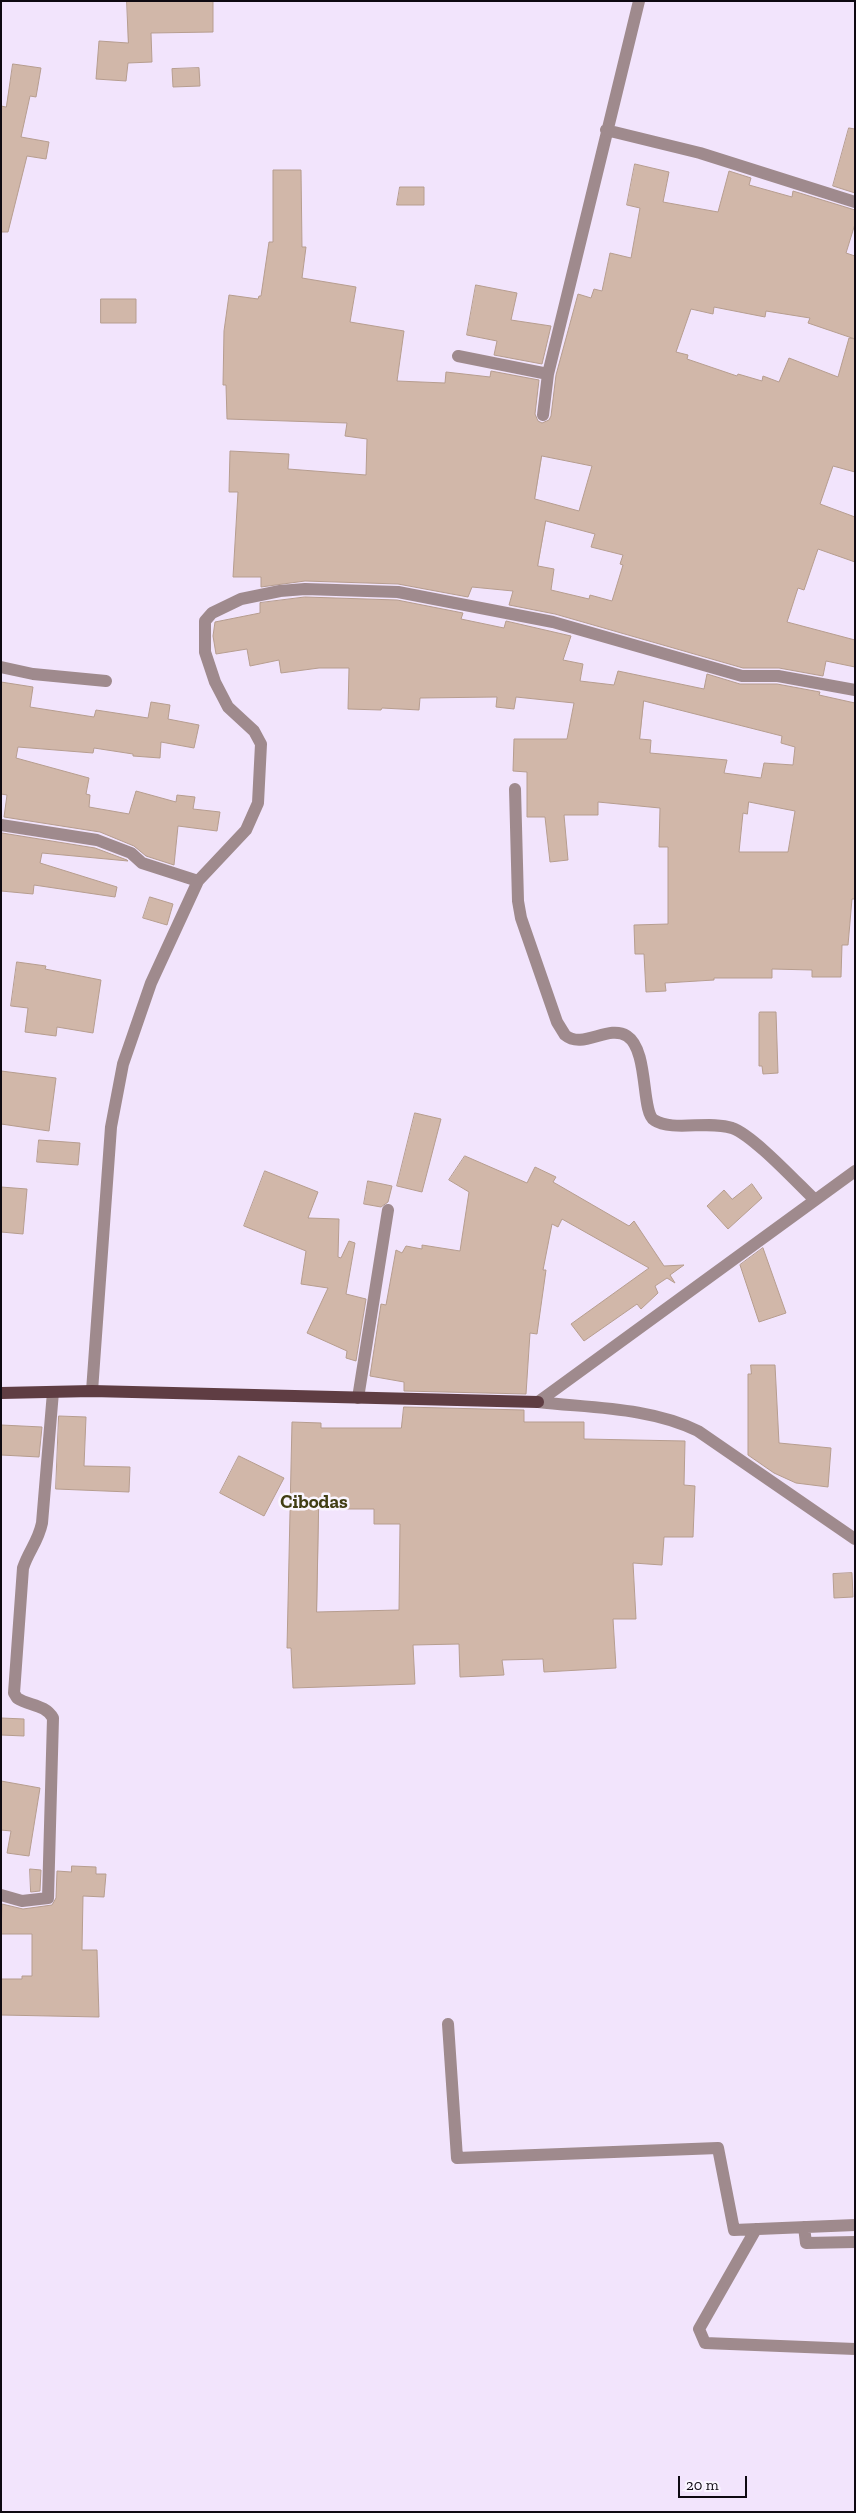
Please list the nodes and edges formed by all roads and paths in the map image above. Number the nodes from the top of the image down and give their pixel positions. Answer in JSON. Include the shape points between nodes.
{"nodes":[{"id":1,"x":639,"y":1,"type":"edge"},
{"id":2,"x":606,"y":130,"type":"junction"},
{"id":3,"x":855,"y":202,"type":"edge"},
{"id":4,"x":458,"y":356,"type":"dead end"},
{"id":5,"x":548,"y":374,"type":"junction"},
{"id":6,"x":543,"y":415,"type":"dead end"},
{"id":7,"x":1,"y":667,"type":"edge"},
{"id":8,"x":106,"y":681,"type":"dead end"},
{"id":9,"x":855,"y":690,"type":"edge"},
{"id":10,"x":515,"y":789,"type":"dead end"},
{"id":11,"x":1,"y":825,"type":"edge"},
{"id":12,"x":198,"y":881,"type":"junction"},
{"id":13,"x":855,"y":1171,"type":"edge"},
{"id":14,"x":814,"y":1200,"type":"junction"},
{"id":15,"x":388,"y":1210,"type":"dead end"},
{"id":16,"x":92,"y":1391,"type":"junction"},
{"id":17,"x":53,"y":1392,"type":"junction"},
{"id":18,"x":1,"y":1393,"type":"edge"},
{"id":19,"x":358,"y":1398,"type":"junction"},
{"id":20,"x":538,"y":1402,"type":"junction"},
{"id":21,"x":855,"y":1539,"type":"edge"},
{"id":22,"x":1,"y":1895,"type":"edge"},
{"id":23,"x":448,"y":2024,"type":"dead end"},
{"id":24,"x":855,"y":2225,"type":"edge"},
{"id":25,"x":804,"y":2227,"type":"junction"},
{"id":26,"x":756,"y":2229,"type":"junction"},
{"id":27,"x":855,"y":2242,"type":"edge"},
{"id":28,"x":855,"y":2350,"type":"edge"}],
"edges":[{"from":1,"to":2,"type":"street"},
{"from":2,"to":3,"type":"street","via":[[700,153]]},
{"from":2,"to":5,"type":"street"},
{"from":4,"to":5,"type":"street"},
{"from":5,"to":6,"type":"street"},
{"from":7,"to":8,"type":"street"},
{"from":9,"to":12,"type":"street","via":[[778,676],[742,676],[553,622],[398,592],[305,589],[241,599],[212,613],[205,621],[204,652],[228,707],[254,731],[261,744],[258,803],[246,830]]},
{"from":10,"to":14,"type":"street","via":[[521,918],[557,1022],[565,1035],[582,1040],[616,1033],[628,1037],[639,1059],[652,1120],[661,1124],[734,1128],[778,1163]]},
{"from":11,"to":12,"type":"street","via":[[97,840],[131,853],[142,863]]},
{"from":12,"to":16,"type":"street","via":[[152,984],[124,1064],[111,1127]]},
{"from":13,"to":14,"type":"street"},
{"from":14,"to":20,"type":"street"},
{"from":15,"to":19,"type":"street"},
{"from":16,"to":17,"type":"main road"},
{"from":16,"to":19,"type":"main road"},
{"from":17,"to":18,"type":"main road"},
{"from":17,"to":22,"type":"street","via":[[42,1523],[38,1540],[28,1552],[23,1568],[14,1693],[17,1698],[43,1708],[53,1718],[48,1898],[22,1900]]},
{"from":19,"to":20,"type":"main road"},
{"from":20,"to":21,"type":"street","via":[[678,1421],[698,1431]]},
{"from":23,"to":26,"type":"street","via":[[458,2158],[718,2148],[734,2230]]},
{"from":24,"to":25,"type":"street"},
{"from":25,"to":26,"type":"street"},
{"from":25,"to":27,"type":"street","via":[[806,2243]]},
{"from":26,"to":28,"type":"street","via":[[699,2329],[705,2343]]}]}
